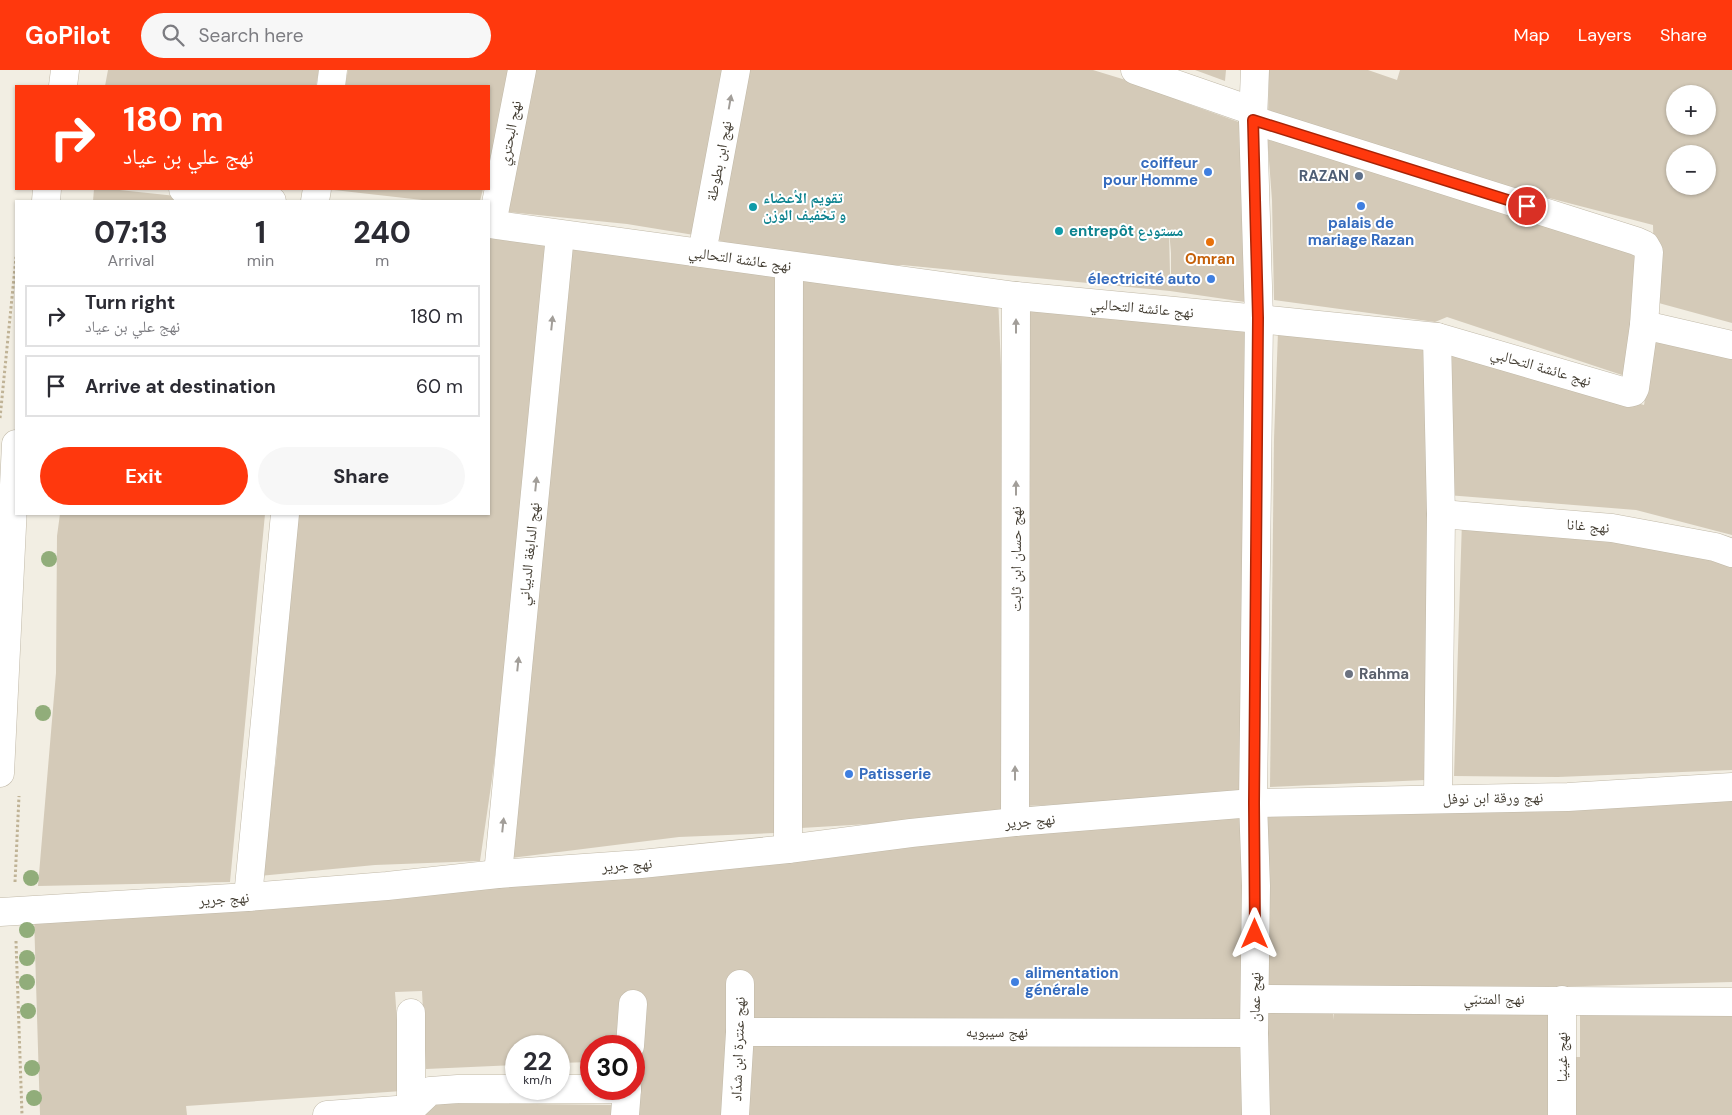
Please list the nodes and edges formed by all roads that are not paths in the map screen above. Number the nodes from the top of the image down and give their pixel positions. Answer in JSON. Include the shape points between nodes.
{"nodes":[{"id":1,"x":65,"y":70,"type":"edge"},
{"id":2,"x":334,"y":70,"type":"edge"},
{"id":3,"x":522,"y":70,"type":"edge"},
{"id":4,"x":736,"y":70,"type":"edge"},
{"id":5,"x":1134,"y":70,"type":"edge"},
{"id":6,"x":1255,"y":70,"type":"edge"},
{"id":7,"x":63,"y":85,"type":"edge"},
{"id":8,"x":331,"y":85,"type":"edge"},
{"id":9,"x":1253,"y":115,"type":"junction"},
{"id":10,"x":190,"y":190,"type":"edge"},
{"id":11,"x":265,"y":200,"type":"edge"},
{"id":12,"x":490,"y":224,"type":"edge"},
{"id":13,"x":560,"y":235,"type":"junction"},
{"id":14,"x":702,"y":253,"type":"junction"},
{"id":15,"x":789,"y":266,"type":"junction"},
{"id":16,"x":1016,"y":296,"type":"junction"},
{"id":17,"x":1258,"y":318,"type":"junction"},
{"id":18,"x":1644,"y":325,"type":"junction"},
{"id":19,"x":1437,"y":337,"type":"junction"},
{"id":20,"x":1732,"y":344,"type":"edge"},
{"id":21,"x":10,"y":452,"type":"edge"},
{"id":22,"x":1441,"y":514,"type":"junction"},
{"id":23,"x":285,"y":515,"type":"edge"},
{"id":24,"x":1732,"y":553,"type":"edge"},
{"id":25,"x":0,"y":773,"type":"edge"},
{"id":26,"x":1732,"y":787,"type":"edge"},
{"id":27,"x":1438,"y":798,"type":"junction"},
{"id":28,"x":1254,"y":803,"type":"junction"},
{"id":29,"x":1015,"y":822,"type":"junction"},
{"id":30,"x":788,"y":850,"type":"junction"},
{"id":31,"x":498,"y":874,"type":"junction"},
{"id":32,"x":248,"y":897,"type":"junction"},
{"id":33,"x":7,"y":912,"type":"edge"},
{"id":34,"x":740,"y":984,"type":"dead end"},
{"id":35,"x":1255,"y":999,"type":"junction"},
{"id":36,"x":1562,"y":1000,"type":"junction"},
{"id":37,"x":1732,"y":1002,"type":"edge"},
{"id":38,"x":633,"y":1004,"type":"dead end"},
{"id":39,"x":411,"y":1013,"type":"dead end"},
{"id":40,"x":740,"y":1032,"type":"junction"},
{"id":41,"x":1254,"y":1033,"type":"junction"},
{"id":42,"x":631,"y":1035,"type":"edge"},
{"id":43,"x":580,"y":1089,"type":"edge"},
{"id":44,"x":626,"y":1100,"type":"edge"},
{"id":45,"x":411,"y":1112,"type":"edge"},
{"id":46,"x":327,"y":1115,"type":"edge"},
{"id":47,"x":625,"y":1115,"type":"edge"},
{"id":48,"x":735,"y":1115,"type":"edge"},
{"id":49,"x":1256,"y":1115,"type":"edge"},
{"id":50,"x":1562,"y":1115,"type":"edge"}],
"edges":[{"from":1,"to":7,"type":"street"},
{"from":2,"to":8,"type":"street"},
{"from":3,"to":12,"type":"street","name":"نهج البحتري"},
{"from":14,"to":4,"type":"street","name":"نهج ابن بطوطة","one_way":true},
{"from":5,"to":9,"type":"street"},
{"from":6,"to":9,"type":"street","name":"نهج عمان"},
{"from":9,"to":17,"type":"street","name":"نهج عمان"},
{"from":9,"to":18,"type":"street","via":[[1636,240],[1649,252]]},
{"from":10,"to":11,"type":"street"},
{"from":12,"to":13,"type":"street","name":"نهج عائشة التحالبي"},
{"from":13,"to":14,"type":"street","name":"نهج عائشة التحالبي"},
{"from":31,"to":13,"type":"street","name":"نهج الدابغة الدبياني","one_way":true},
{"from":14,"to":15,"type":"street","name":"نهج عائشة التحالبي"},
{"from":15,"to":16,"type":"street","name":"نهج عائشة التحالبي"},
{"from":15,"to":30,"type":"street"},
{"from":16,"to":17,"type":"street","name":"نهج عائشة التحالبي"},
{"from":29,"to":16,"type":"street","name":"نهج حسان ابن ثابت","one_way":true},
{"from":17,"to":19,"type":"street","name":"نهج عائشة التحالبي"},
{"from":17,"to":28,"type":"street","name":"نهج عمان"},
{"from":18,"to":19,"type":"street","name":"نهج عائشة التحالبي","via":[[1635,388],[1629,393]]},
{"from":18,"to":20,"type":"street"},
{"from":19,"to":22,"type":"street"},
{"from":21,"to":25,"type":"street"},
{"from":22,"to":24,"type":"street","name":"نهج غانا","via":[[1612,528]]},
{"from":22,"to":27,"type":"street"},
{"from":23,"to":32,"type":"street"},
{"from":26,"to":27,"type":"street","name":"نهج ورقة ابن نوفل","via":[[1568,797]]},
{"from":27,"to":28,"type":"street","name":"نهج ورقة ابن نوفل"},
{"from":28,"to":29,"type":"street","name":"نهج جرير"},
{"from":28,"to":35,"type":"street","name":"نهج عمان"},
{"from":29,"to":30,"type":"street","name":"نهج جرير"},
{"from":30,"to":31,"type":"street","name":"نهج جرير"},
{"from":31,"to":32,"type":"street","name":"نهج جرير"},
{"from":32,"to":33,"type":"street","name":"نهج جرير"},
{"from":34,"to":40,"type":"street","name":"نهج عنترة ابن شدّاد"},
{"from":35,"to":36,"type":"street","name":"نهج المتنبّي"},
{"from":35,"to":41,"type":"street","name":"نهج عمان"},
{"from":36,"to":37,"type":"street","name":"نهج المتنبّي"},
{"from":36,"to":50,"type":"street","name":"نهج غينيا"},
{"from":38,"to":42,"type":"street"},
{"from":39,"to":45,"type":"street"},
{"from":40,"to":41,"type":"street","name":"نهج سيبويه"},
{"from":40,"to":48,"type":"street","name":"نهج عنترة ابن شدّاد"},
{"from":41,"to":49,"type":"street","name":"نهج عمان"},
{"from":43,"to":45,"type":"street","via":[[430,1091]]},
{"from":44,"to":47,"type":"street"},
{"from":45,"to":46,"type":"street"}]}
